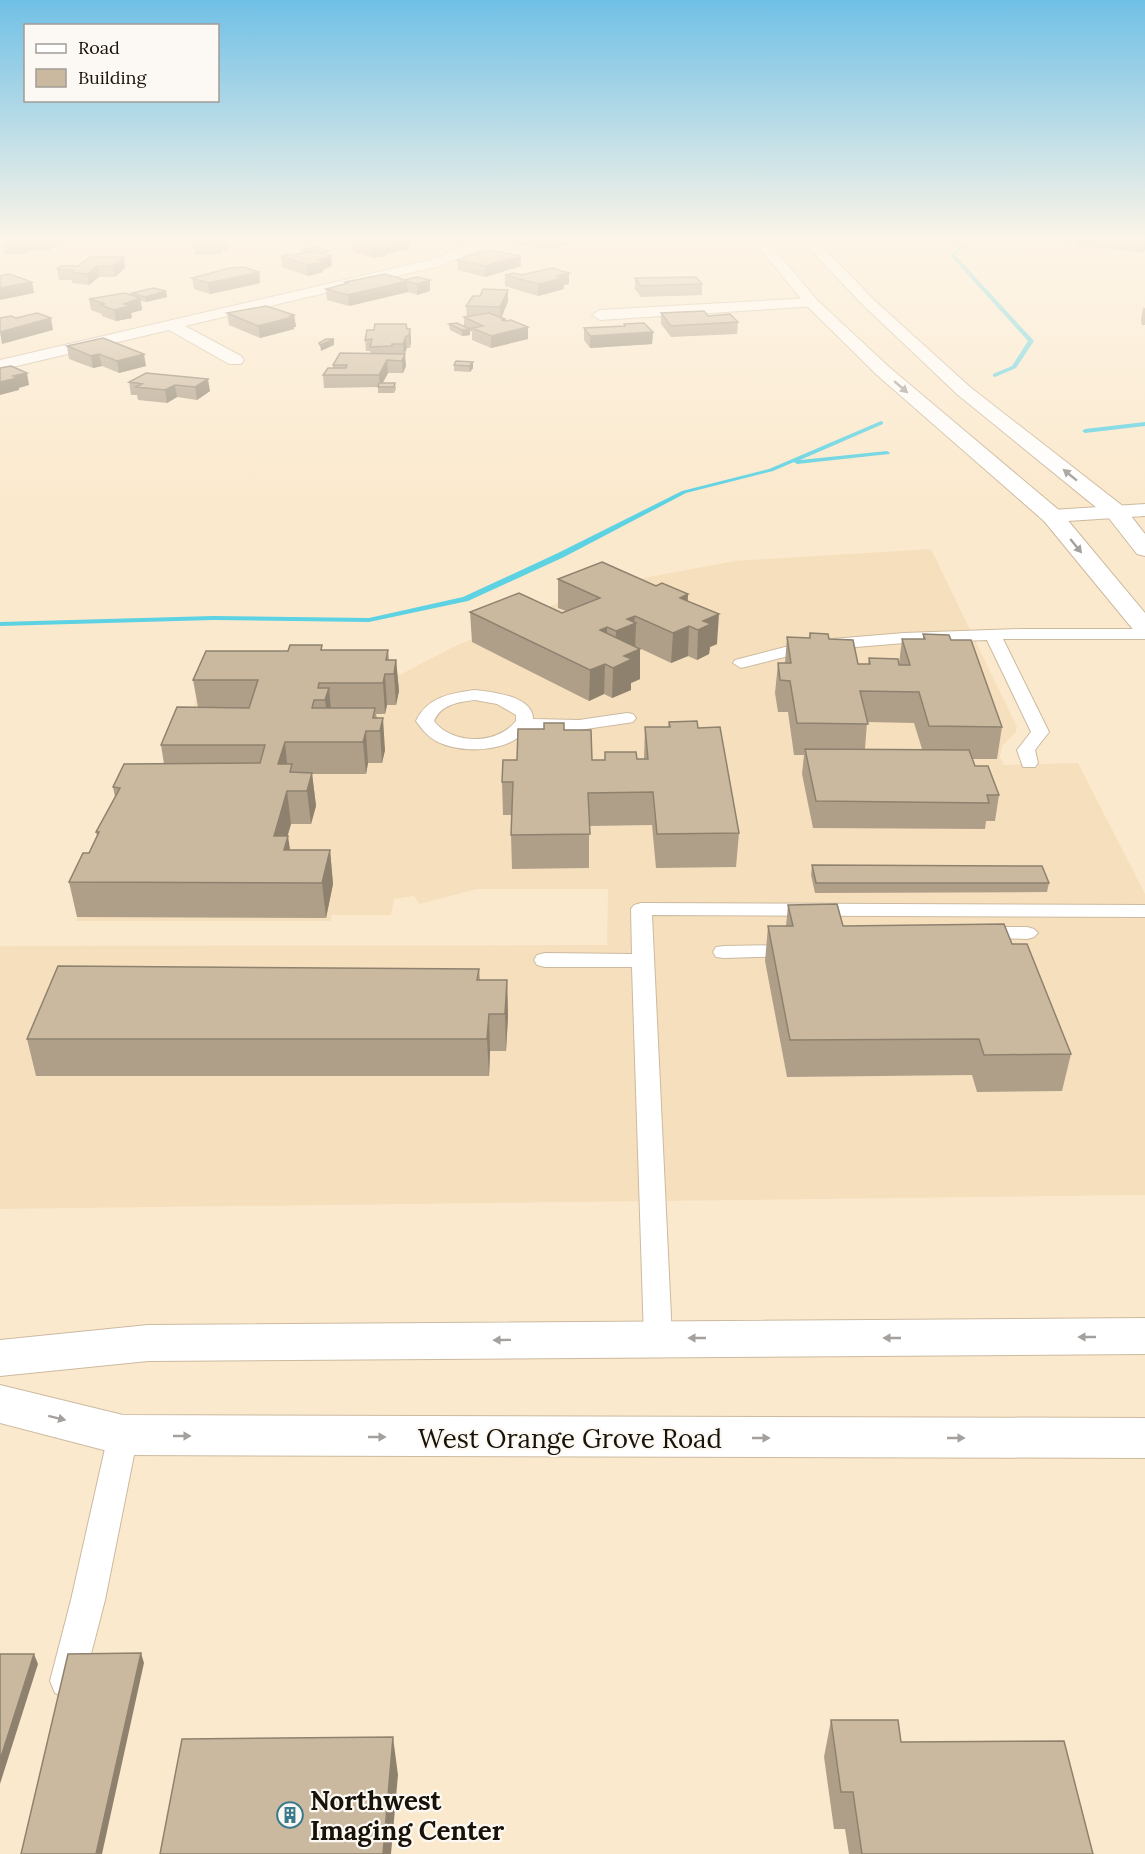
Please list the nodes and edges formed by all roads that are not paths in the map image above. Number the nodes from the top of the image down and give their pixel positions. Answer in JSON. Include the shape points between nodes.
{"nodes":[{"id":1,"x":169,"y":326,"type":"edge"},
{"id":2,"x":172,"y":326,"type":"edge"},
{"id":3,"x":835,"y":326,"type":"edge"},
{"id":4,"x":893,"y":326,"type":"edge"},
{"id":5,"x":235,"y":360,"type":"dead end"},
{"id":6,"x":0,"y":365,"type":"edge"},
{"id":7,"x":1145,"y":510,"type":"edge"},
{"id":8,"x":1116,"y":512,"type":"junction"},
{"id":9,"x":1052,"y":516,"type":"junction"},
{"id":10,"x":1145,"y":549,"type":"edge"},
{"id":11,"x":1145,"y":628,"type":"edge"},
{"id":12,"x":1145,"y":634,"type":"edge"},
{"id":13,"x":993,"y":635,"type":"junction"},
{"id":14,"x":741,"y":663,"type":"dead end"},
{"id":15,"x":627,"y":718,"type":"dead end"},
{"id":16,"x":523,"y":724,"type":"junction"},
{"id":17,"x":1029,"y":763,"type":"dead end"},
{"id":18,"x":1145,"y":910,"type":"edge"},
{"id":19,"x":958,"y":933,"type":"edge"},
{"id":20,"x":1027,"y":933,"type":"dead end"},
{"id":21,"x":787,"y":951,"type":"edge"},
{"id":22,"x":724,"y":952,"type":"dead end"},
{"id":23,"x":545,"y":960,"type":"dead end"},
{"id":24,"x":643,"y":960,"type":"junction"},
{"id":25,"x":1145,"y":1336,"type":"edge"},
{"id":26,"x":658,"y":1338,"type":"junction"},
{"id":27,"x":0,"y":1358,"type":"edge"},
{"id":28,"x":0,"y":1404,"type":"edge"},
{"id":29,"x":123,"y":1435,"type":"junction"},
{"id":30,"x":1145,"y":1438,"type":"edge"},
{"id":31,"x":60,"y":1709,"type":"edge"}],
"edges":[{"from":1,"to":6,"type":"main road"},
{"from":2,"to":5,"type":"main road"},
{"from":3,"to":9,"type":"main road","one_way":true},
{"from":8,"to":4,"type":"main road","one_way":true,"via":[[964,391]]},
{"from":7,"to":8,"type":"main road"},
{"from":8,"to":9,"type":"main road"},
{"from":8,"to":10,"type":"main road"},
{"from":9,"to":11,"type":"main road","one_way":true},
{"from":12,"to":13,"type":"lane"},
{"from":13,"to":14,"type":"lane","via":[[808,646]]},
{"from":13,"to":17,"type":"lane","via":[[1040,732],[1026,750]]},
{"from":15,"to":16,"type":"lane","via":[[579,725]]},
{"from":16,"to":16,"type":"lane","via":[[522,710],[514,704],[474,695],[435,706],[427,713],[425,722],[438,736],[469,743],[503,738]]},
{"from":18,"to":24,"type":"lane","via":[[641,909]]},
{"from":19,"to":20,"type":"lane"},
{"from":21,"to":22,"type":"lane"},
{"from":23,"to":24,"type":"lane"},
{"from":24,"to":26,"type":"lane"},
{"from":25,"to":26,"type":"main road","one_way":true},
{"from":26,"to":27,"type":"main road","one_way":true,"via":[[148,1343]]},
{"from":28,"to":29,"type":"main road","name":"West Orange Grove Road","one_way":true},
{"from":29,"to":30,"type":"main road","name":"West Orange Grove Road","one_way":true},
{"from":29,"to":31,"type":"lane"}]}
